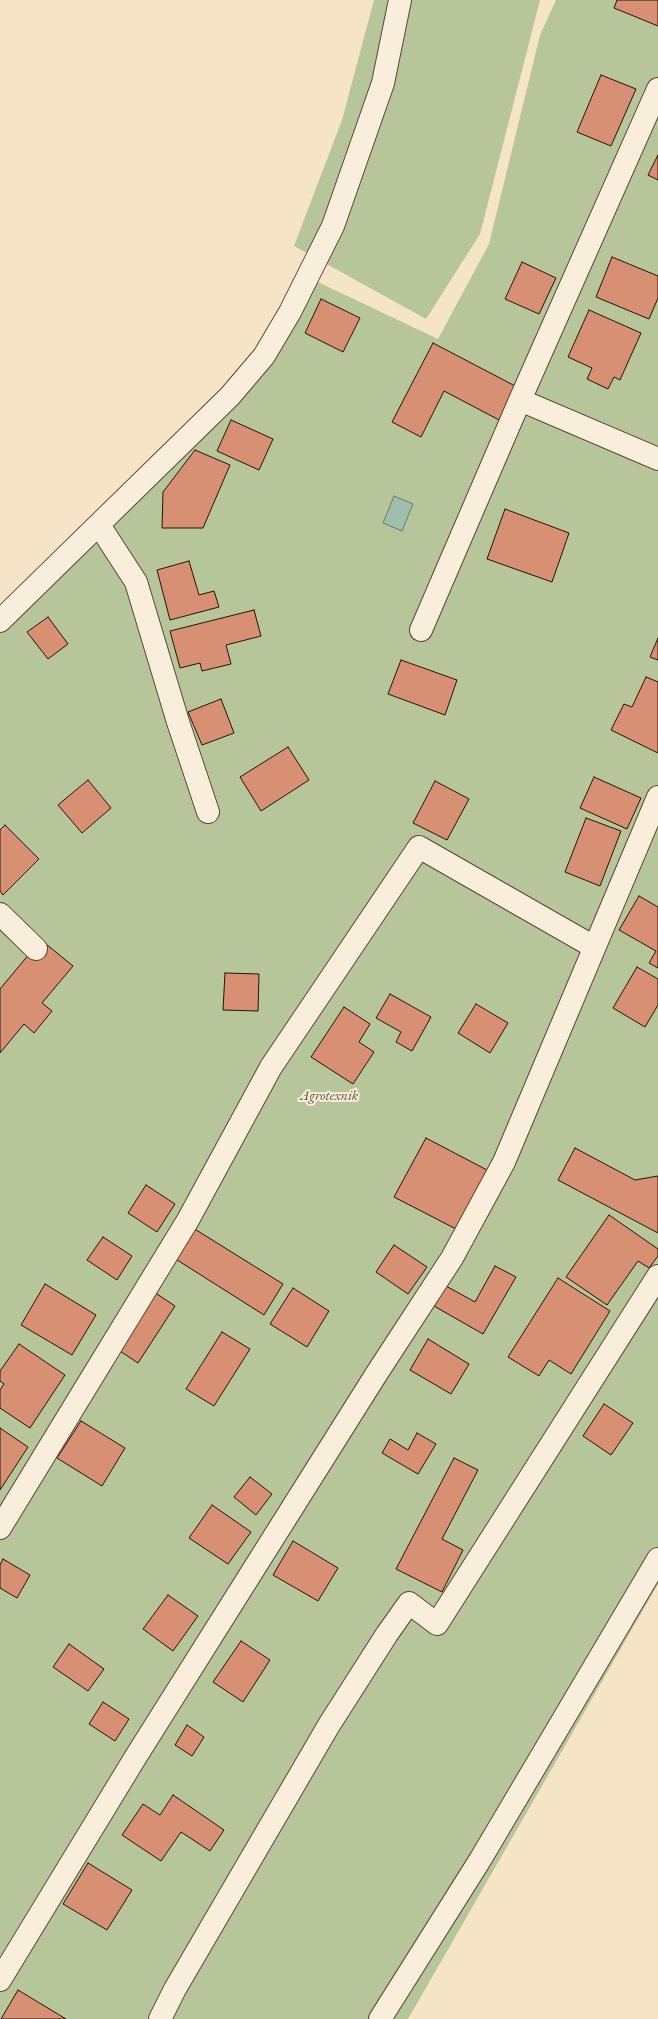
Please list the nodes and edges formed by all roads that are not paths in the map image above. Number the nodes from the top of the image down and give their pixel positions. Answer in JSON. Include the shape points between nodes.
{"nodes":[{"id":1,"x":400,"y":0,"type":"edge"},
{"id":2,"x":658,"y":89,"type":"edge"},
{"id":3,"x":520,"y":400,"type":"junction"},
{"id":4,"x":658,"y":459,"type":"edge"},
{"id":5,"x":99,"y":525,"type":"junction"},
{"id":6,"x":0,"y":621,"type":"edge"},
{"id":7,"x":421,"y":630,"type":"dead end"},
{"id":8,"x":658,"y":797,"type":"edge"},
{"id":9,"x":208,"y":812,"type":"dead end"},
{"id":10,"x":0,"y":914,"type":"edge"},
{"id":11,"x":594,"y":947,"type":"junction"},
{"id":12,"x":36,"y":949,"type":"dead end"},
{"id":13,"x":658,"y":1276,"type":"edge"},
{"id":14,"x":0,"y":1528,"type":"edge"},
{"id":15,"x":658,"y":1559,"type":"edge"},
{"id":16,"x":0,"y":1980,"type":"edge"},
{"id":17,"x":160,"y":2019,"type":"edge"},
{"id":18,"x":380,"y":2019,"type":"edge"}],
"edges":[{"from":1,"to":5,"type":"street","via":[[383,83],[333,226],[290,312],[264,356],[230,396]]},
{"from":2,"to":3,"type":"street"},
{"from":3,"to":4,"type":"street"},
{"from":3,"to":7,"type":"street"},
{"from":5,"to":6,"type":"street"},
{"from":5,"to":9,"type":"street","via":[[136,582]]},
{"from":8,"to":11,"type":"street"},
{"from":10,"to":12,"type":"street"},
{"from":11,"to":14,"type":"street","via":[[419,847],[271,1067],[188,1220]]},
{"from":11,"to":16,"type":"street","via":[[504,1162],[452,1258],[148,1738]]},
{"from":13,"to":17,"type":"street","via":[[437,1624],[409,1603],[387,1634],[329,1725]]},
{"from":15,"to":18,"type":"street","via":[[480,1860]]}]}
